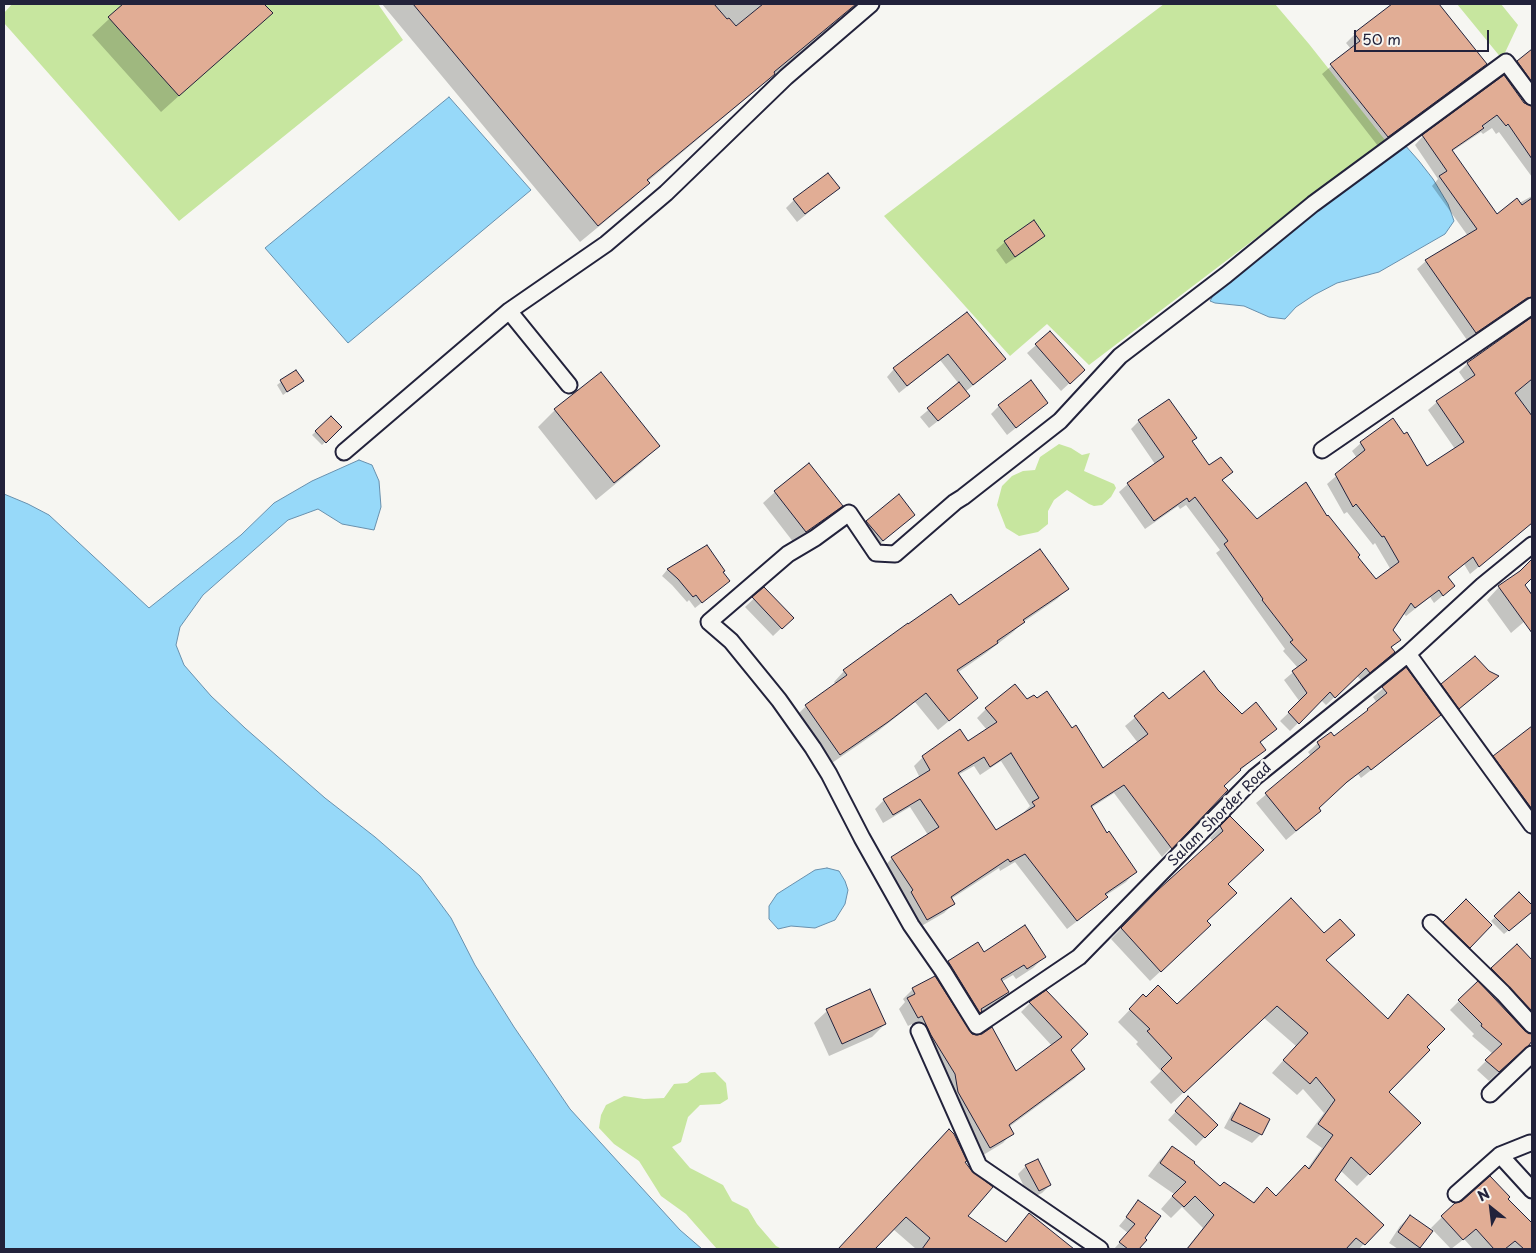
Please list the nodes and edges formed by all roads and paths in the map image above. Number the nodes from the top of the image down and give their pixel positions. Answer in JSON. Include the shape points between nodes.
{"nodes":[{"id":1,"x":872,"y":4,"type":"edge"},
{"id":2,"x":1532,"y":97,"type":"edge"},
{"id":3,"x":1532,"y":306,"type":"edge"},
{"id":4,"x":509,"y":312,"type":"junction"},
{"id":5,"x":569,"y":385,"type":"dead end"},
{"id":6,"x":1322,"y":450,"type":"dead end"},
{"id":7,"x":344,"y":452,"type":"dead end"},
{"id":8,"x":1532,"y":545,"type":"edge"},
{"id":9,"x":1408,"y":654,"type":"junction"},
{"id":10,"x":1532,"y":825,"type":"edge"},
{"id":11,"x":1431,"y":924,"type":"dead end"},
{"id":12,"x":1532,"y":1025,"type":"edge"},
{"id":13,"x":919,"y":1031,"type":"dead end"},
{"id":14,"x":1532,"y":1054,"type":"edge"},
{"id":15,"x":1490,"y":1094,"type":"dead end"},
{"id":16,"x":1530,"y":1143,"type":"dead end"},
{"id":17,"x":1500,"y":1155,"type":"junction"},
{"id":18,"x":1532,"y":1190,"type":"edge"},
{"id":19,"x":1456,"y":1194,"type":"dead end"},
{"id":20,"x":1100,"y":1249,"type":"edge"}],
"edges":[{"from":1,"to":4,"type":"street","via":[[786,77],[659,200],[606,244]]},
{"from":2,"to":9,"type":"street","name":"Salam Shorder Road","via":[[1506,62],[1313,204],[1120,356],[1060,421],[955,502],[895,554],[876,553],[849,512],[788,554],[709,622],[731,641],[813,748],[911,924],[977,1026],[1079,957],[1255,777]]},
{"from":3,"to":6,"type":"street"},
{"from":4,"to":5,"type":"street"},
{"from":4,"to":7,"type":"street"},
{"from":8,"to":9,"type":"street","name":"Salam Shorder Road"},
{"from":9,"to":10,"type":"street"},
{"from":11,"to":12,"type":"street"},
{"from":13,"to":20,"type":"street","via":[[979,1166]]},
{"from":14,"to":15,"type":"street"},
{"from":16,"to":17,"type":"street"},
{"from":17,"to":18,"type":"street"},
{"from":17,"to":19,"type":"street"}]}
